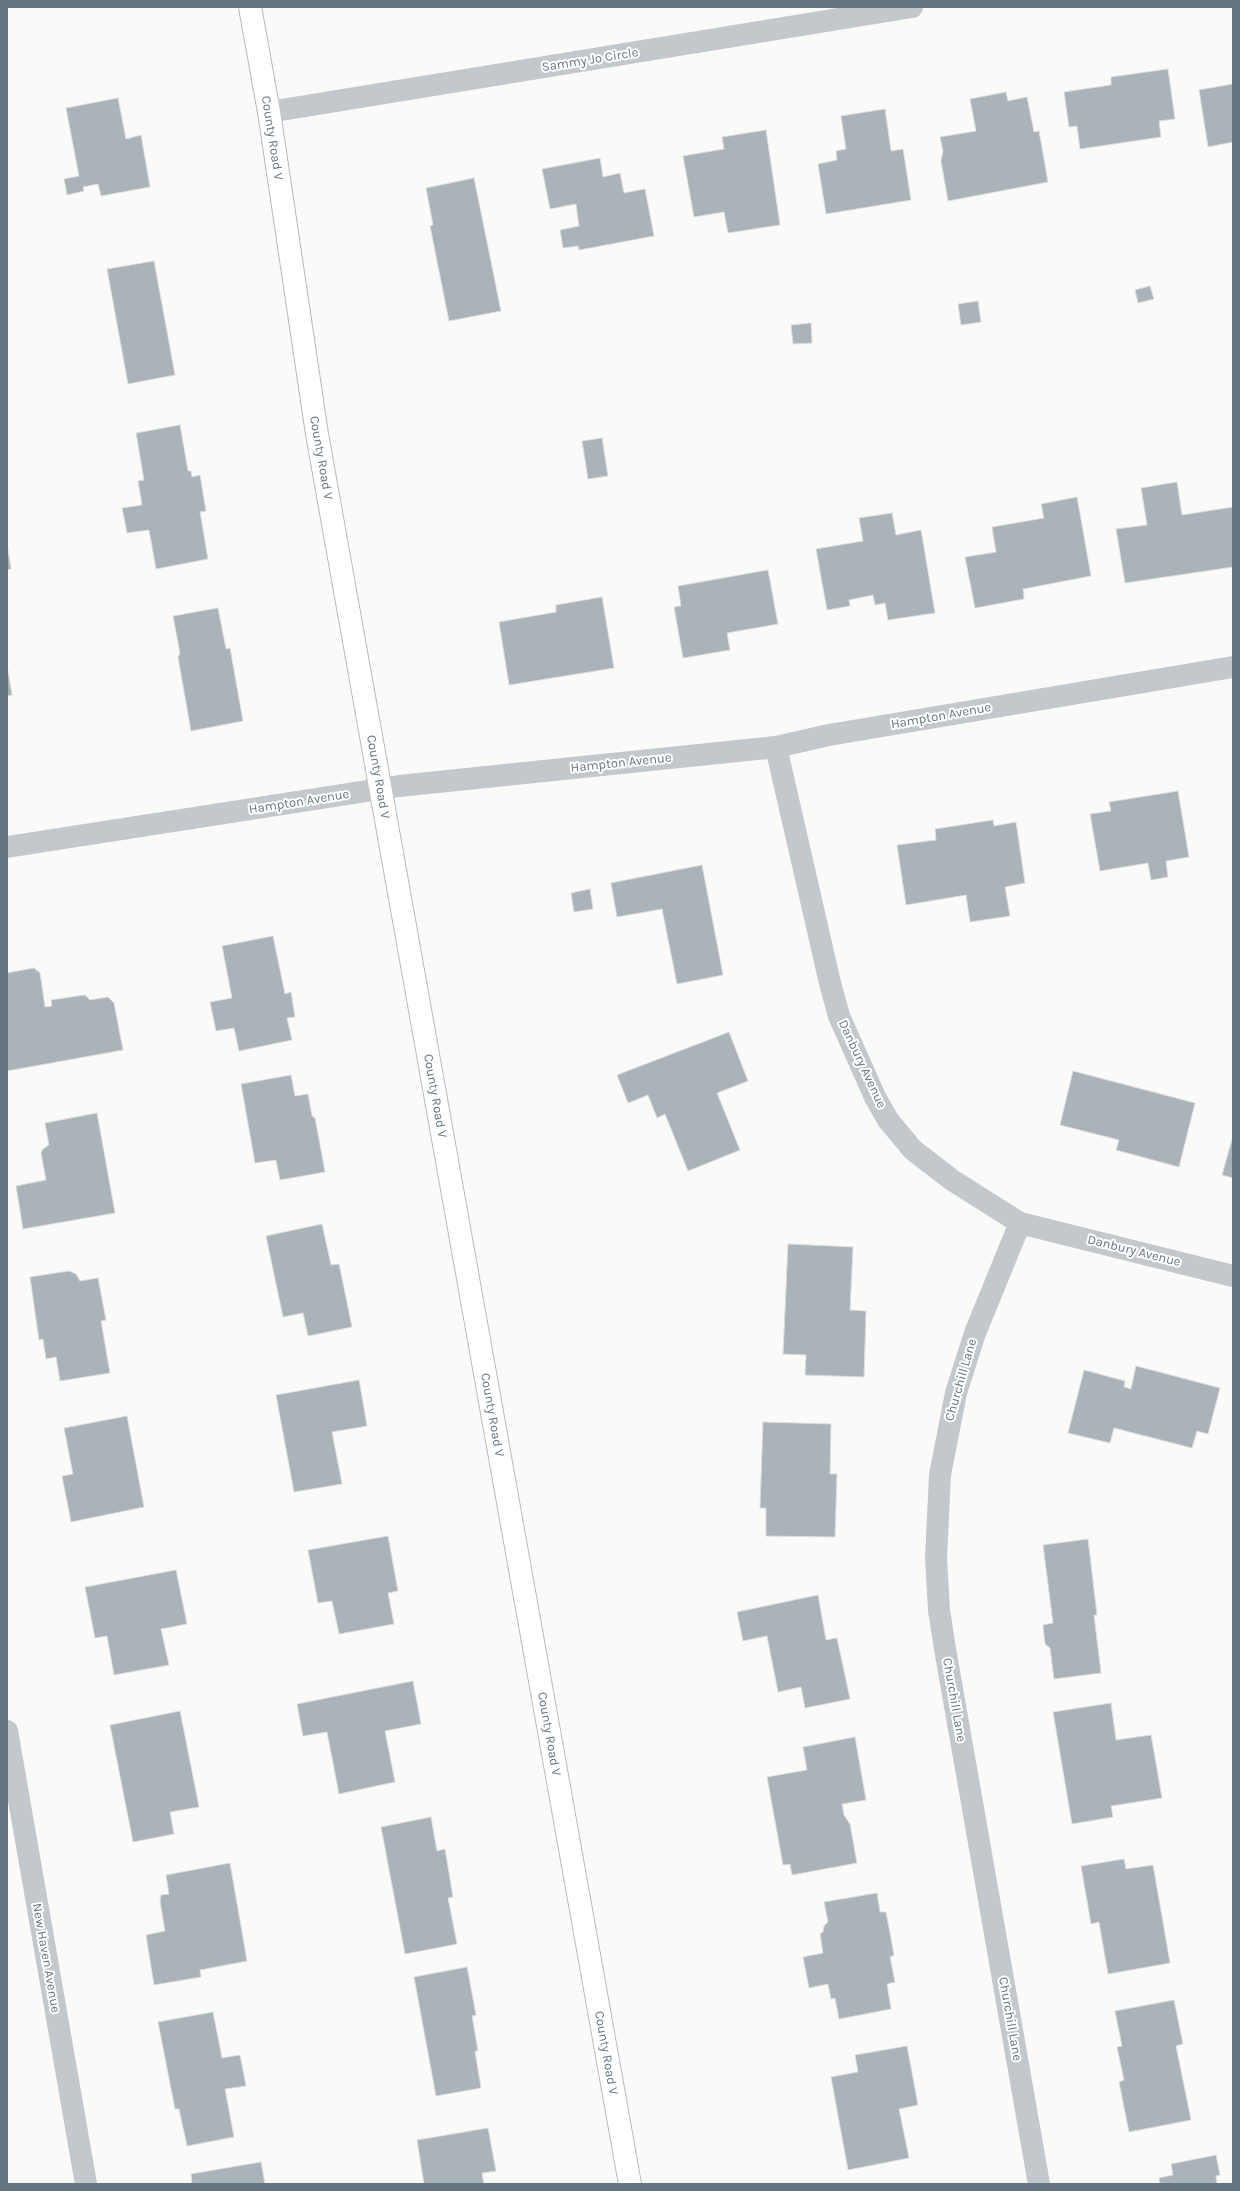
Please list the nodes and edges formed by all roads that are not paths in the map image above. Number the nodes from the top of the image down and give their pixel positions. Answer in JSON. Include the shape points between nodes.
{"nodes":[{"id":1,"x":250,"y":7,"type":"edge"},
{"id":2,"x":912,"y":7,"type":"edge"},
{"id":3,"x":269,"y":112,"type":"junction"},
{"id":4,"x":1233,"y":667,"type":"edge"},
{"id":5,"x":776,"y":746,"type":"junction"},
{"id":6,"x":380,"y":789,"type":"junction"},
{"id":7,"x":7,"y":847,"type":"edge"},
{"id":8,"x":1020,"y":1223,"type":"junction"},
{"id":9,"x":1233,"y":1276,"type":"edge"},
{"id":10,"x":7,"y":1731,"type":"edge"},
{"id":11,"x":86,"y":2184,"type":"edge"},
{"id":12,"x":630,"y":2184,"type":"edge"},
{"id":13,"x":1039,"y":2184,"type":"edge"}],
"edges":[{"from":1,"to":3,"type":"main road","name":"County Road V"},
{"from":2,"to":3,"type":"street","name":"Sammy Jo Circle"},
{"from":3,"to":6,"type":"main road","name":"County Road V","via":[[317,434]]},
{"from":4,"to":5,"type":"street","name":"Hampton Avenue"},
{"from":5,"to":6,"type":"street","name":"Hampton Avenue"},
{"from":5,"to":8,"type":"street","name":"Danbury Avenue","via":[[830,983],[848,1037],[875,1097],[888,1120],[913,1150],[952,1180]]},
{"from":6,"to":7,"type":"street","name":"Hampton Avenue"},
{"from":6,"to":12,"type":"main road","name":"County Road V"},
{"from":8,"to":9,"type":"street","name":"Danbury Avenue"},
{"from":8,"to":13,"type":"street","name":"Churchill Lane","via":[[975,1333],[956,1393],[940,1475],[936,1558],[939,1610],[945,1648]]},
{"from":10,"to":11,"type":"street","name":"New Haven Avenue"}]}
